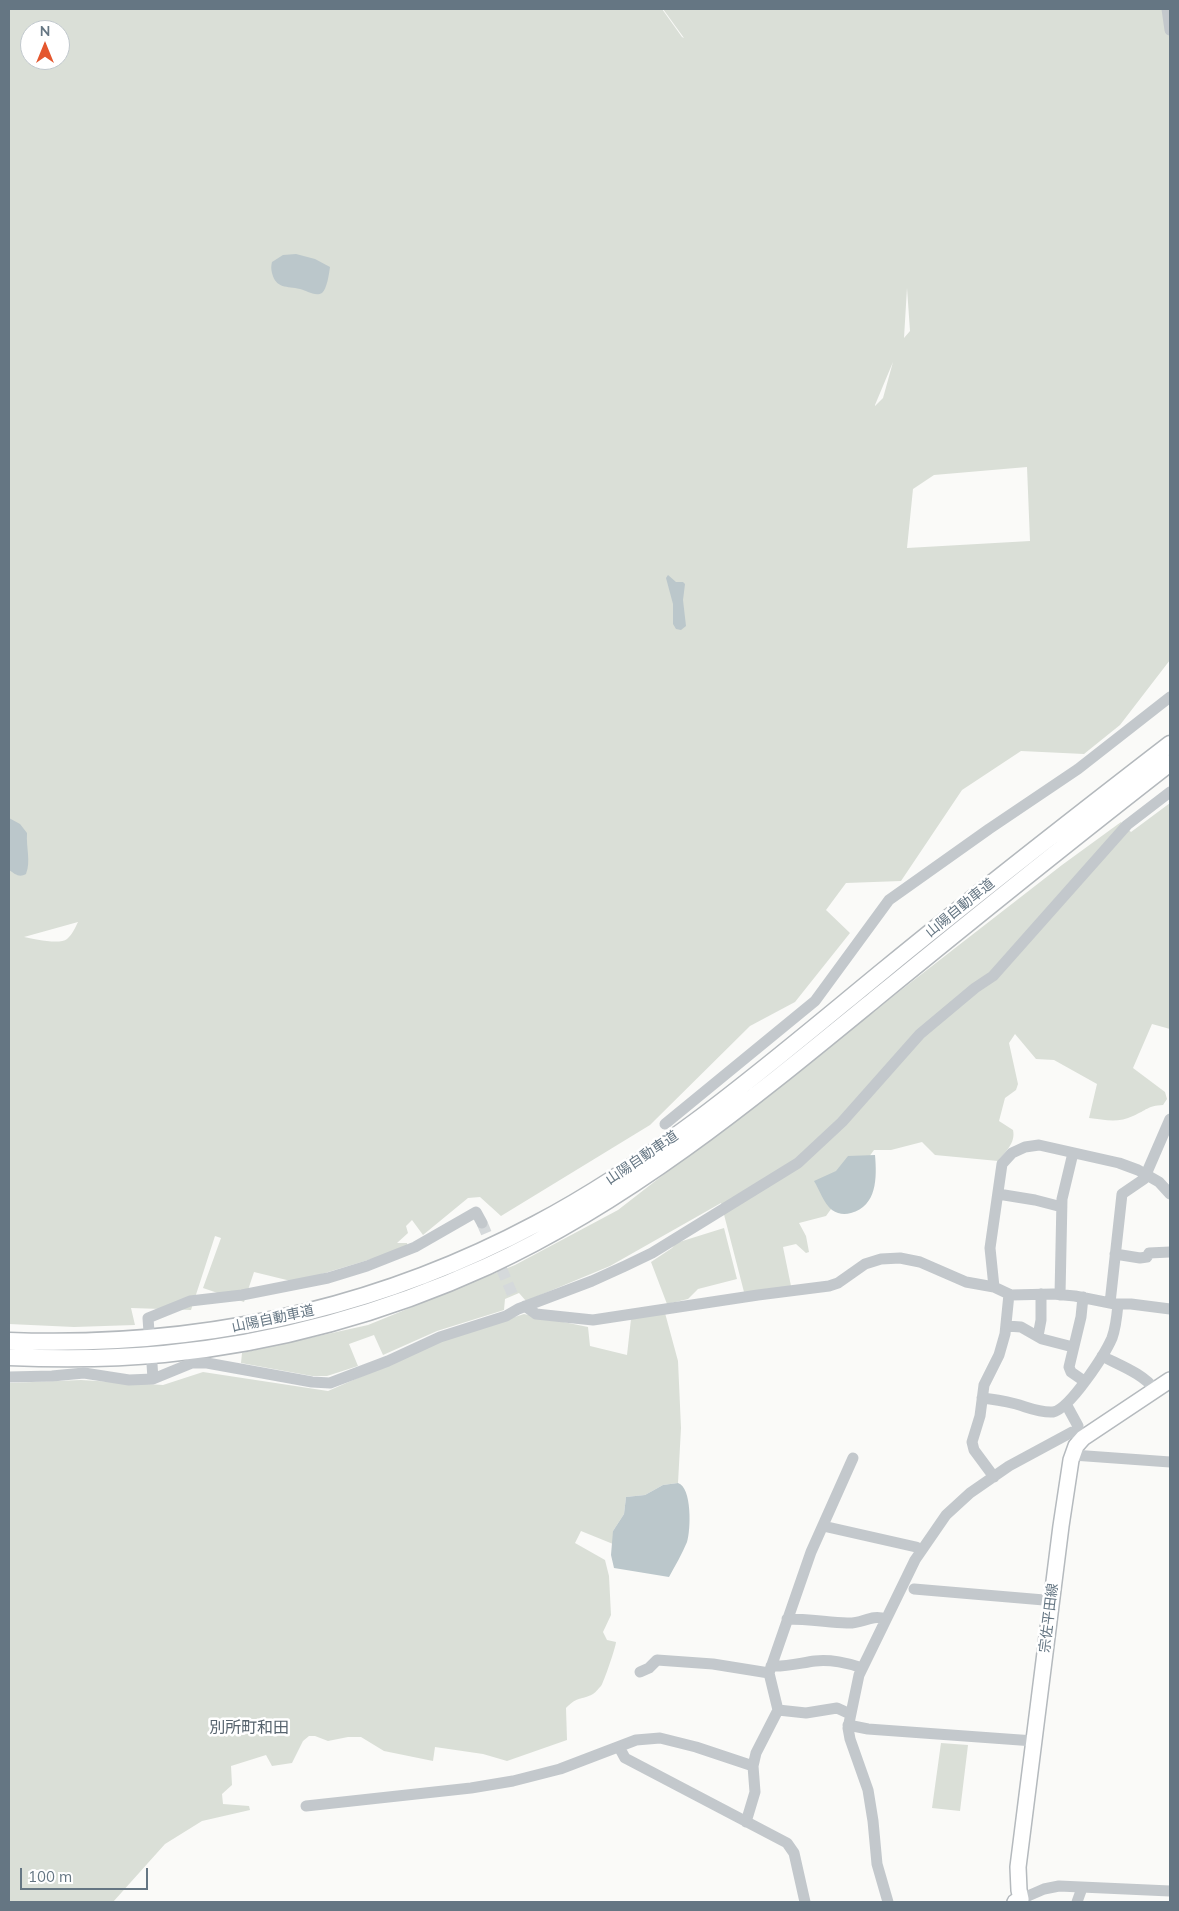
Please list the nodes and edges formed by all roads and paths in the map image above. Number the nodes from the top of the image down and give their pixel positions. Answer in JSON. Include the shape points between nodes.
{"nodes":[{"id":1,"x":1167,"y":9,"type":"edge"},
{"id":2,"x":1170,"y":30,"type":"edge"},
{"id":3,"x":1170,"y":697,"type":"edge"},
{"id":4,"x":1170,"y":740,"type":"edge"},
{"id":5,"x":1170,"y":744,"type":"edge"},
{"id":6,"x":1170,"y":763,"type":"edge"},
{"id":7,"x":1170,"y":792,"type":"edge"},
{"id":8,"x":1105,"y":794,"type":"junction"},
{"id":9,"x":1170,"y":1119,"type":"edge"},
{"id":10,"x":665,"y":1124,"type":"dead end"},
{"id":11,"x":1073,"y":1153,"type":"junction"},
{"id":12,"x":1147,"y":1175,"type":"junction"},
{"id":13,"x":998,"y":1194,"type":"junction"},
{"id":14,"x":1170,"y":1194,"type":"edge"},
{"id":15,"x":1062,"y":1207,"type":"junction"},
{"id":16,"x":482,"y":1223,"type":"dead end"},
{"id":17,"x":1170,"y":1252,"type":"edge"},
{"id":18,"x":1115,"y":1254,"type":"junction"},
{"id":19,"x":994,"y":1287,"type":"junction"},
{"id":20,"x":1009,"y":1294,"type":"junction"},
{"id":21,"x":1041,"y":1294,"type":"junction"},
{"id":22,"x":1060,"y":1295,"type":"junction"},
{"id":23,"x":1083,"y":1297,"type":"junction"},
{"id":24,"x":1114,"y":1303,"type":"junction"},
{"id":25,"x":519,"y":1304,"type":"junction"},
{"id":26,"x":1170,"y":1309,"type":"edge"},
{"id":27,"x":1007,"y":1326,"type":"junction"},
{"id":28,"x":149,"y":1332,"type":"dead end"},
{"id":29,"x":1038,"y":1336,"type":"junction"},
{"id":30,"x":9,"y":1341,"type":"edge"},
{"id":31,"x":1073,"y":1348,"type":"junction"},
{"id":32,"x":1102,"y":1356,"type":"junction"},
{"id":33,"x":9,"y":1357,"type":"edge"},
{"id":34,"x":152,"y":1364,"type":"dead end"},
{"id":35,"x":9,"y":1377,"type":"edge"},
{"id":36,"x":153,"y":1379,"type":"junction"},
{"id":37,"x":1170,"y":1380,"type":"edge"},
{"id":38,"x":1084,"y":1381,"type":"junction"},
{"id":39,"x":1155,"y":1390,"type":"junction"},
{"id":40,"x":982,"y":1398,"type":"junction"},
{"id":41,"x":1066,"y":1404,"type":"junction"},
{"id":42,"x":1081,"y":1436,"type":"junction"},
{"id":43,"x":1073,"y":1455,"type":"junction"},
{"id":44,"x":853,"y":1458,"type":"dead end"},
{"id":45,"x":1170,"y":1462,"type":"edge"},
{"id":46,"x":994,"y":1477,"type":"junction"},
{"id":47,"x":823,"y":1526,"type":"junction"},
{"id":48,"x":922,"y":1550,"type":"junction"},
{"id":49,"x":914,"y":1589,"type":"dead end"},
{"id":50,"x":1052,"y":1599,"type":"junction"},
{"id":51,"x":787,"y":1619,"type":"junction"},
{"id":52,"x":886,"y":1619,"type":"junction"},
{"id":53,"x":862,"y":1668,"type":"junction"},
{"id":54,"x":770,"y":1669,"type":"junction"},
{"id":55,"x":640,"y":1672,"type":"dead end"},
{"id":56,"x":778,"y":1710,"type":"junction"},
{"id":57,"x":849,"y":1719,"type":"junction"},
{"id":58,"x":1034,"y":1742,"type":"junction"},
{"id":59,"x":619,"y":1747,"type":"junction"},
{"id":60,"x":753,"y":1766,"type":"junction"},
{"id":61,"x":306,"y":1806,"type":"dead end"},
{"id":62,"x":746,"y":1822,"type":"junction"},
{"id":63,"x":1082,"y":1888,"type":"junction"},
{"id":64,"x":1170,"y":1892,"type":"edge"},
{"id":65,"x":1018,"y":1900,"type":"edge"},
{"id":66,"x":805,"y":1902,"type":"edge"},
{"id":67,"x":888,"y":1902,"type":"edge"},
{"id":68,"x":1077,"y":1902,"type":"edge"}],
"edges":[{"from":1,"to":2,"type":"street"},
{"from":3,"to":10,"type":"street","via":[[1078,769],[889,900],[815,1001]]},
{"from":4,"to":8,"type":"highway"},
{"from":5,"to":8,"type":"highway","name":"山陽自動車道"},
{"from":6,"to":33,"type":"highway","name":"山陽自動車道","via":[[771,1084],[653,1170],[544,1238],[418,1295],[344,1320],[273,1338],[162,1354],[105,1358]]},
{"from":7,"to":25,"type":"street","via":[[1127,825],[993,976],[920,1034],[842,1122],[798,1163],[652,1253],[592,1281]]},
{"from":8,"to":30,"type":"highway","name":"山陽自動車道","via":[[700,1118],[592,1192],[481,1252],[412,1280],[330,1307],[270,1321],[210,1331],[105,1341]]},
{"from":9,"to":12,"type":"street"},
{"from":11,"to":12,"type":"street","via":[[1119,1163]]},
{"from":11,"to":13,"type":"street","via":[[1039,1145],[1012,1153],[1002,1164]]},
{"from":11,"to":15,"type":"street","via":[[1064,1184]]},
{"from":12,"to":14,"type":"street"},
{"from":12,"to":18,"type":"street","via":[[1122,1194]]},
{"from":13,"to":15,"type":"street"},
{"from":13,"to":19,"type":"street","via":[[990,1248]]},
{"from":15,"to":22,"type":"street"},
{"from":16,"to":28,"type":"street","via":[[476,1212],[415,1247],[328,1278],[190,1302],[148,1318]]},
{"from":17,"to":18,"type":"street","via":[[1149,1253],[1147,1257],[1140,1258]]},
{"from":18,"to":24,"type":"street"},
{"from":19,"to":20,"type":"street"},
{"from":19,"to":25,"type":"street","via":[[966,1282],[920,1262],[900,1258],[865,1264],[829,1286],[620,1317],[593,1320],[536,1314]]},
{"from":20,"to":21,"type":"street"},
{"from":20,"to":27,"type":"street"},
{"from":21,"to":22,"type":"street"},
{"from":21,"to":29,"type":"street"},
{"from":22,"to":23,"type":"street"},
{"from":23,"to":24,"type":"street"},
{"from":23,"to":31,"type":"street"},
{"from":24,"to":26,"type":"street"},
{"from":24,"to":32,"type":"street","via":[[1116,1322]]},
{"from":25,"to":36,"type":"street","via":[[506,1316],[440,1337],[388,1361],[330,1382],[312,1382],[207,1363],[192,1363]]},
{"from":27,"to":29,"type":"street"},
{"from":27,"to":40,"type":"street","via":[[1000,1354],[984,1385]]},
{"from":29,"to":31,"type":"street"},
{"from":31,"to":38,"type":"street","via":[[1069,1367]]},
{"from":32,"to":38,"type":"street"},
{"from":32,"to":39,"type":"street","via":[[1151,1384]]},
{"from":34,"to":36,"type":"street"},
{"from":35,"to":36,"type":"street","via":[[84,1373],[129,1380]]},
{"from":37,"to":39,"type":"main road","name":"宗佐平田線"},
{"from":38,"to":41,"type":"street"},
{"from":39,"to":42,"type":"main road","name":"宗佐平田線"},
{"from":40,"to":41,"type":"street","via":[[1039,1411],[1054,1412]]},
{"from":40,"to":46,"type":"street","via":[[972,1442],[974,1450]]},
{"from":41,"to":42,"type":"street"},
{"from":42,"to":43,"type":"main road","name":"宗佐平田線"},
{"from":42,"to":46,"type":"street","via":[[1072,1432]]},
{"from":43,"to":45,"type":"street"},
{"from":43,"to":50,"type":"main road","name":"宗佐平田線"},
{"from":44,"to":47,"type":"street"},
{"from":46,"to":48,"type":"street","via":[[946,1514]]},
{"from":47,"to":48,"type":"street"},
{"from":47,"to":51,"type":"street"},
{"from":48,"to":52,"type":"street"},
{"from":49,"to":50,"type":"street"},
{"from":50,"to":58,"type":"main road","name":"宗佐平田線"},
{"from":51,"to":52,"type":"street","via":[[849,1623],[876,1616]]},
{"from":51,"to":54,"type":"street"},
{"from":52,"to":53,"type":"street"},
{"from":53,"to":54,"type":"street","via":[[817,1660]]},
{"from":53,"to":57,"type":"street"},
{"from":54,"to":55,"type":"street","via":[[658,1660]]},
{"from":54,"to":56,"type":"street"},
{"from":56,"to":57,"type":"street","via":[[806,1713],[836,1708]]},
{"from":56,"to":60,"type":"street","via":[[756,1753]]},
{"from":57,"to":58,"type":"street","via":[[868,1729]]},
{"from":57,"to":67,"type":"street","via":[[850,1739],[868,1790],[877,1864]]},
{"from":58,"to":65,"type":"main road","name":"宗佐平田線","via":[[1018,1867]]},
{"from":59,"to":60,"type":"street","via":[[636,1740],[660,1738]]},
{"from":59,"to":61,"type":"street","via":[[560,1769],[513,1781]]},
{"from":59,"to":62,"type":"street","via":[[625,1758]]},
{"from":60,"to":62,"type":"street","via":[[755,1792]]},
{"from":62,"to":66,"type":"street","via":[[787,1843],[794,1853]]},
{"from":63,"to":64,"type":"street"},
{"from":63,"to":65,"type":"street","via":[[1059,1886]]},
{"from":63,"to":68,"type":"street"}]}
